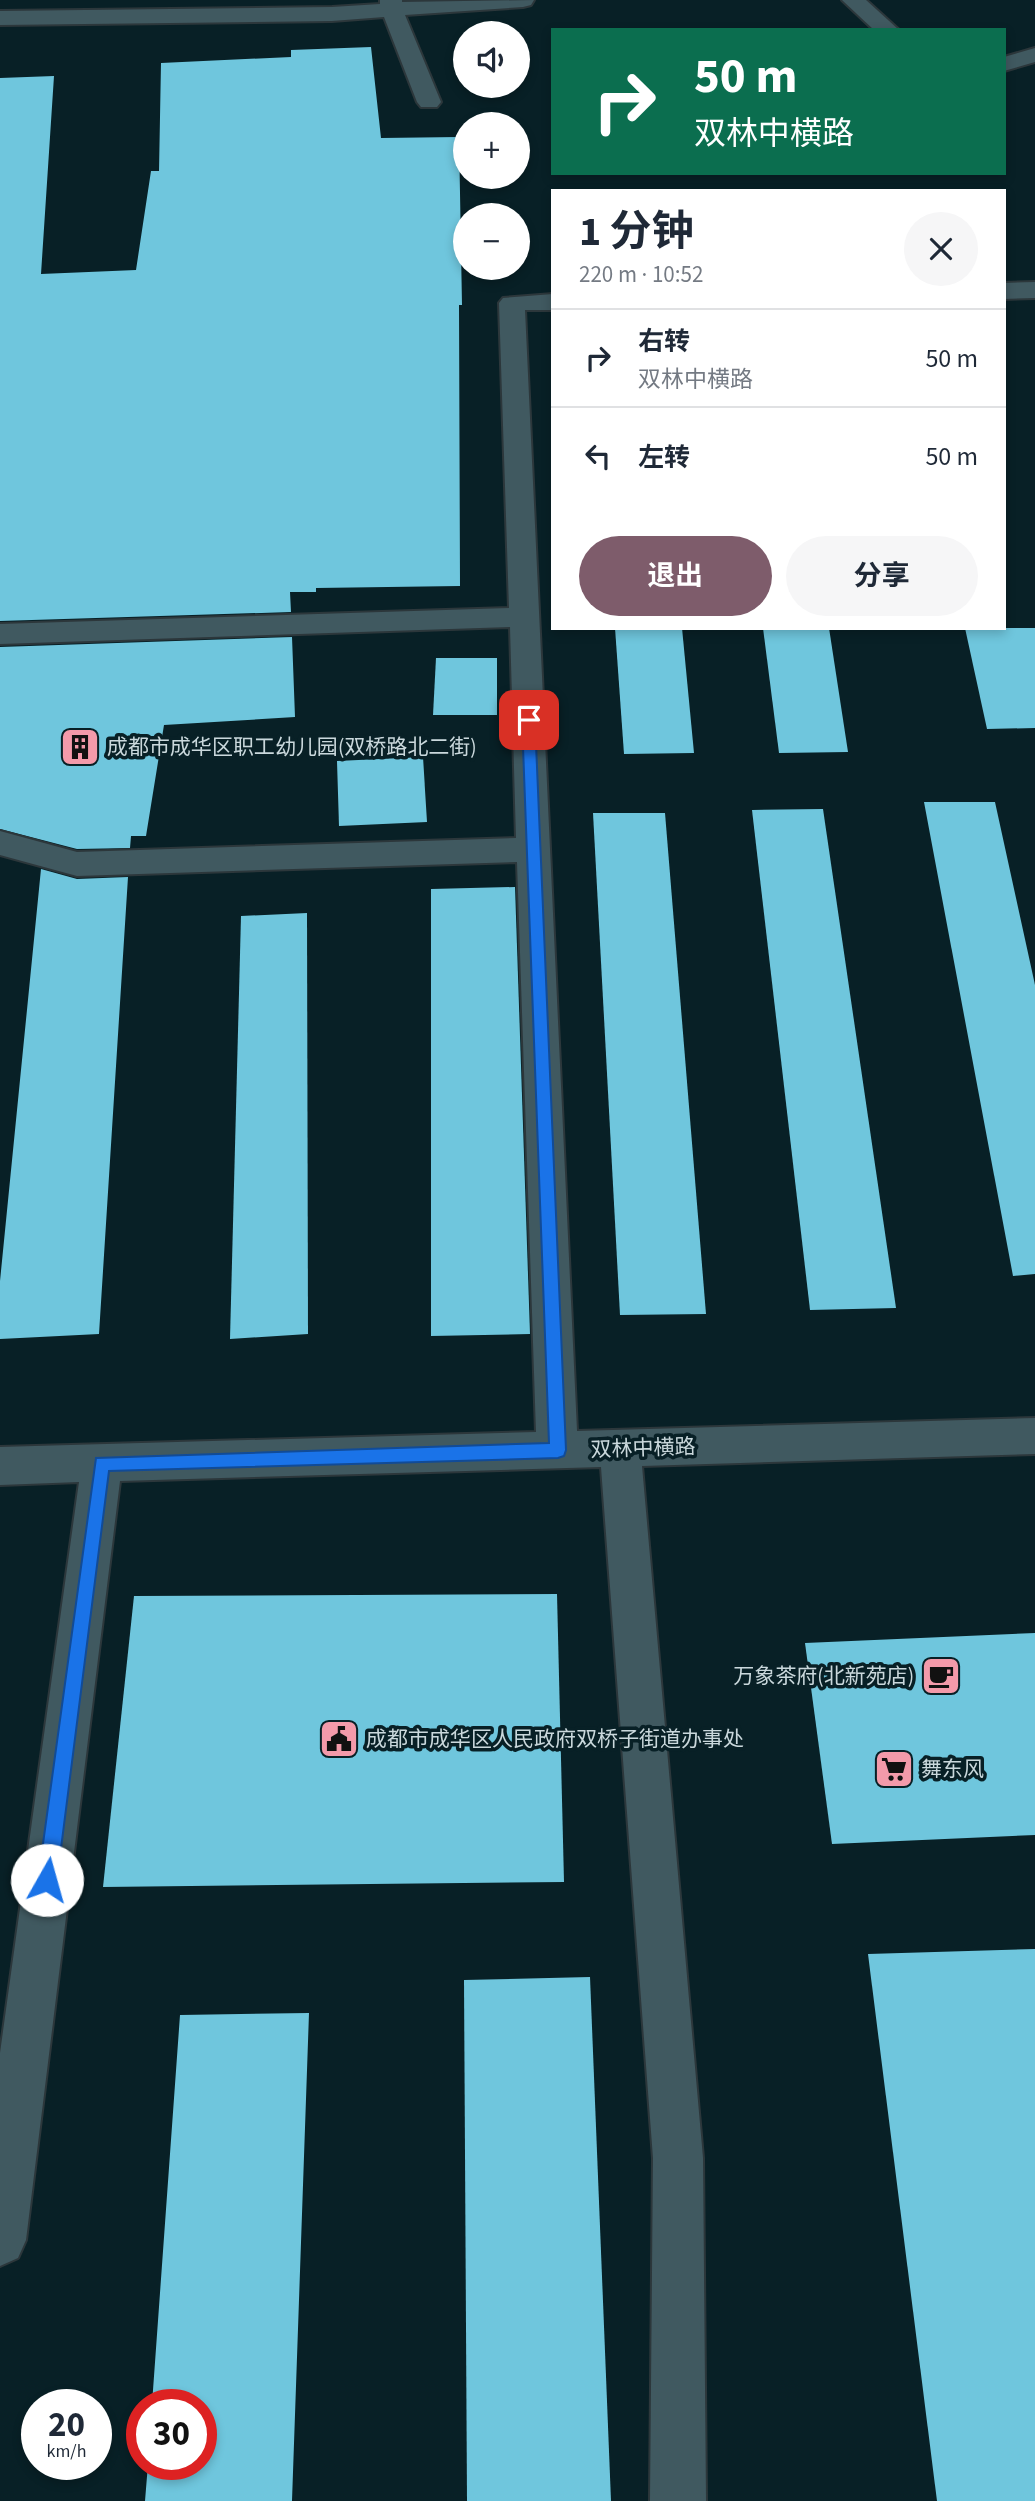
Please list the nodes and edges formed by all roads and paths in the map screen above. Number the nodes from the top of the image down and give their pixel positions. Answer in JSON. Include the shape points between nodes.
{"nodes":[{"id":1,"x":523,"y":0,"type":"edge"},
{"id":2,"x":853,"y":0,"type":"edge"},
{"id":3,"x":392,"y":5,"type":"edge"},
{"id":4,"x":0,"y":18,"type":"edge"},
{"id":5,"x":886,"y":28,"type":"edge"},
{"id":6,"x":1035,"y":55,"type":"edge"},
{"id":7,"x":1006,"y":63,"type":"edge"},
{"id":8,"x":429,"y":102,"type":"dead end"},
{"id":9,"x":1035,"y":290,"type":"edge"},
{"id":10,"x":1006,"y":291,"type":"edge"},
{"id":11,"x":551,"y":302,"type":"edge"},
{"id":12,"x":525,"y":617,"type":"junction"},
{"id":13,"x":0,"y":634,"type":"edge"},
{"id":14,"x":0,"y":843,"type":"edge"},
{"id":15,"x":534,"y":849,"type":"junction"},
{"id":16,"x":1035,"y":1436,"type":"edge"},
{"id":17,"x":620,"y":1449,"type":"junction"},
{"id":18,"x":558,"y":1450,"type":"junction"},
{"id":19,"x":102,"y":1463,"type":"junction"},
{"id":20,"x":0,"y":1466,"type":"edge"},
{"id":21,"x":0,"y":2240,"type":"edge"},
{"id":22,"x":678,"y":2501,"type":"edge"}],
"edges":[{"from":1,"to":3,"type":"street"},
{"from":2,"to":5,"type":"street"},
{"from":3,"to":4,"type":"street","via":[[332,14]]},
{"from":3,"to":8,"type":"street"},
{"from":6,"to":7,"type":"street"},
{"from":9,"to":10,"type":"street"},
{"from":11,"to":12,"type":"street","via":[[512,303]]},
{"from":12,"to":13,"type":"street"},
{"from":12,"to":15,"type":"street"},
{"from":14,"to":15,"type":"street","via":[[77,864]]},
{"from":15,"to":18,"type":"street"},
{"from":16,"to":17,"type":"street","name":"双林中横路"},
{"from":17,"to":18,"type":"street","name":"双林中横路"},
{"from":17,"to":22,"type":"street","via":[[678,2158]]},
{"from":18,"to":19,"type":"street","name":"双林中横路"},
{"from":19,"to":20,"type":"street","name":"双林中横路"},
{"from":19,"to":21,"type":"street"}]}
